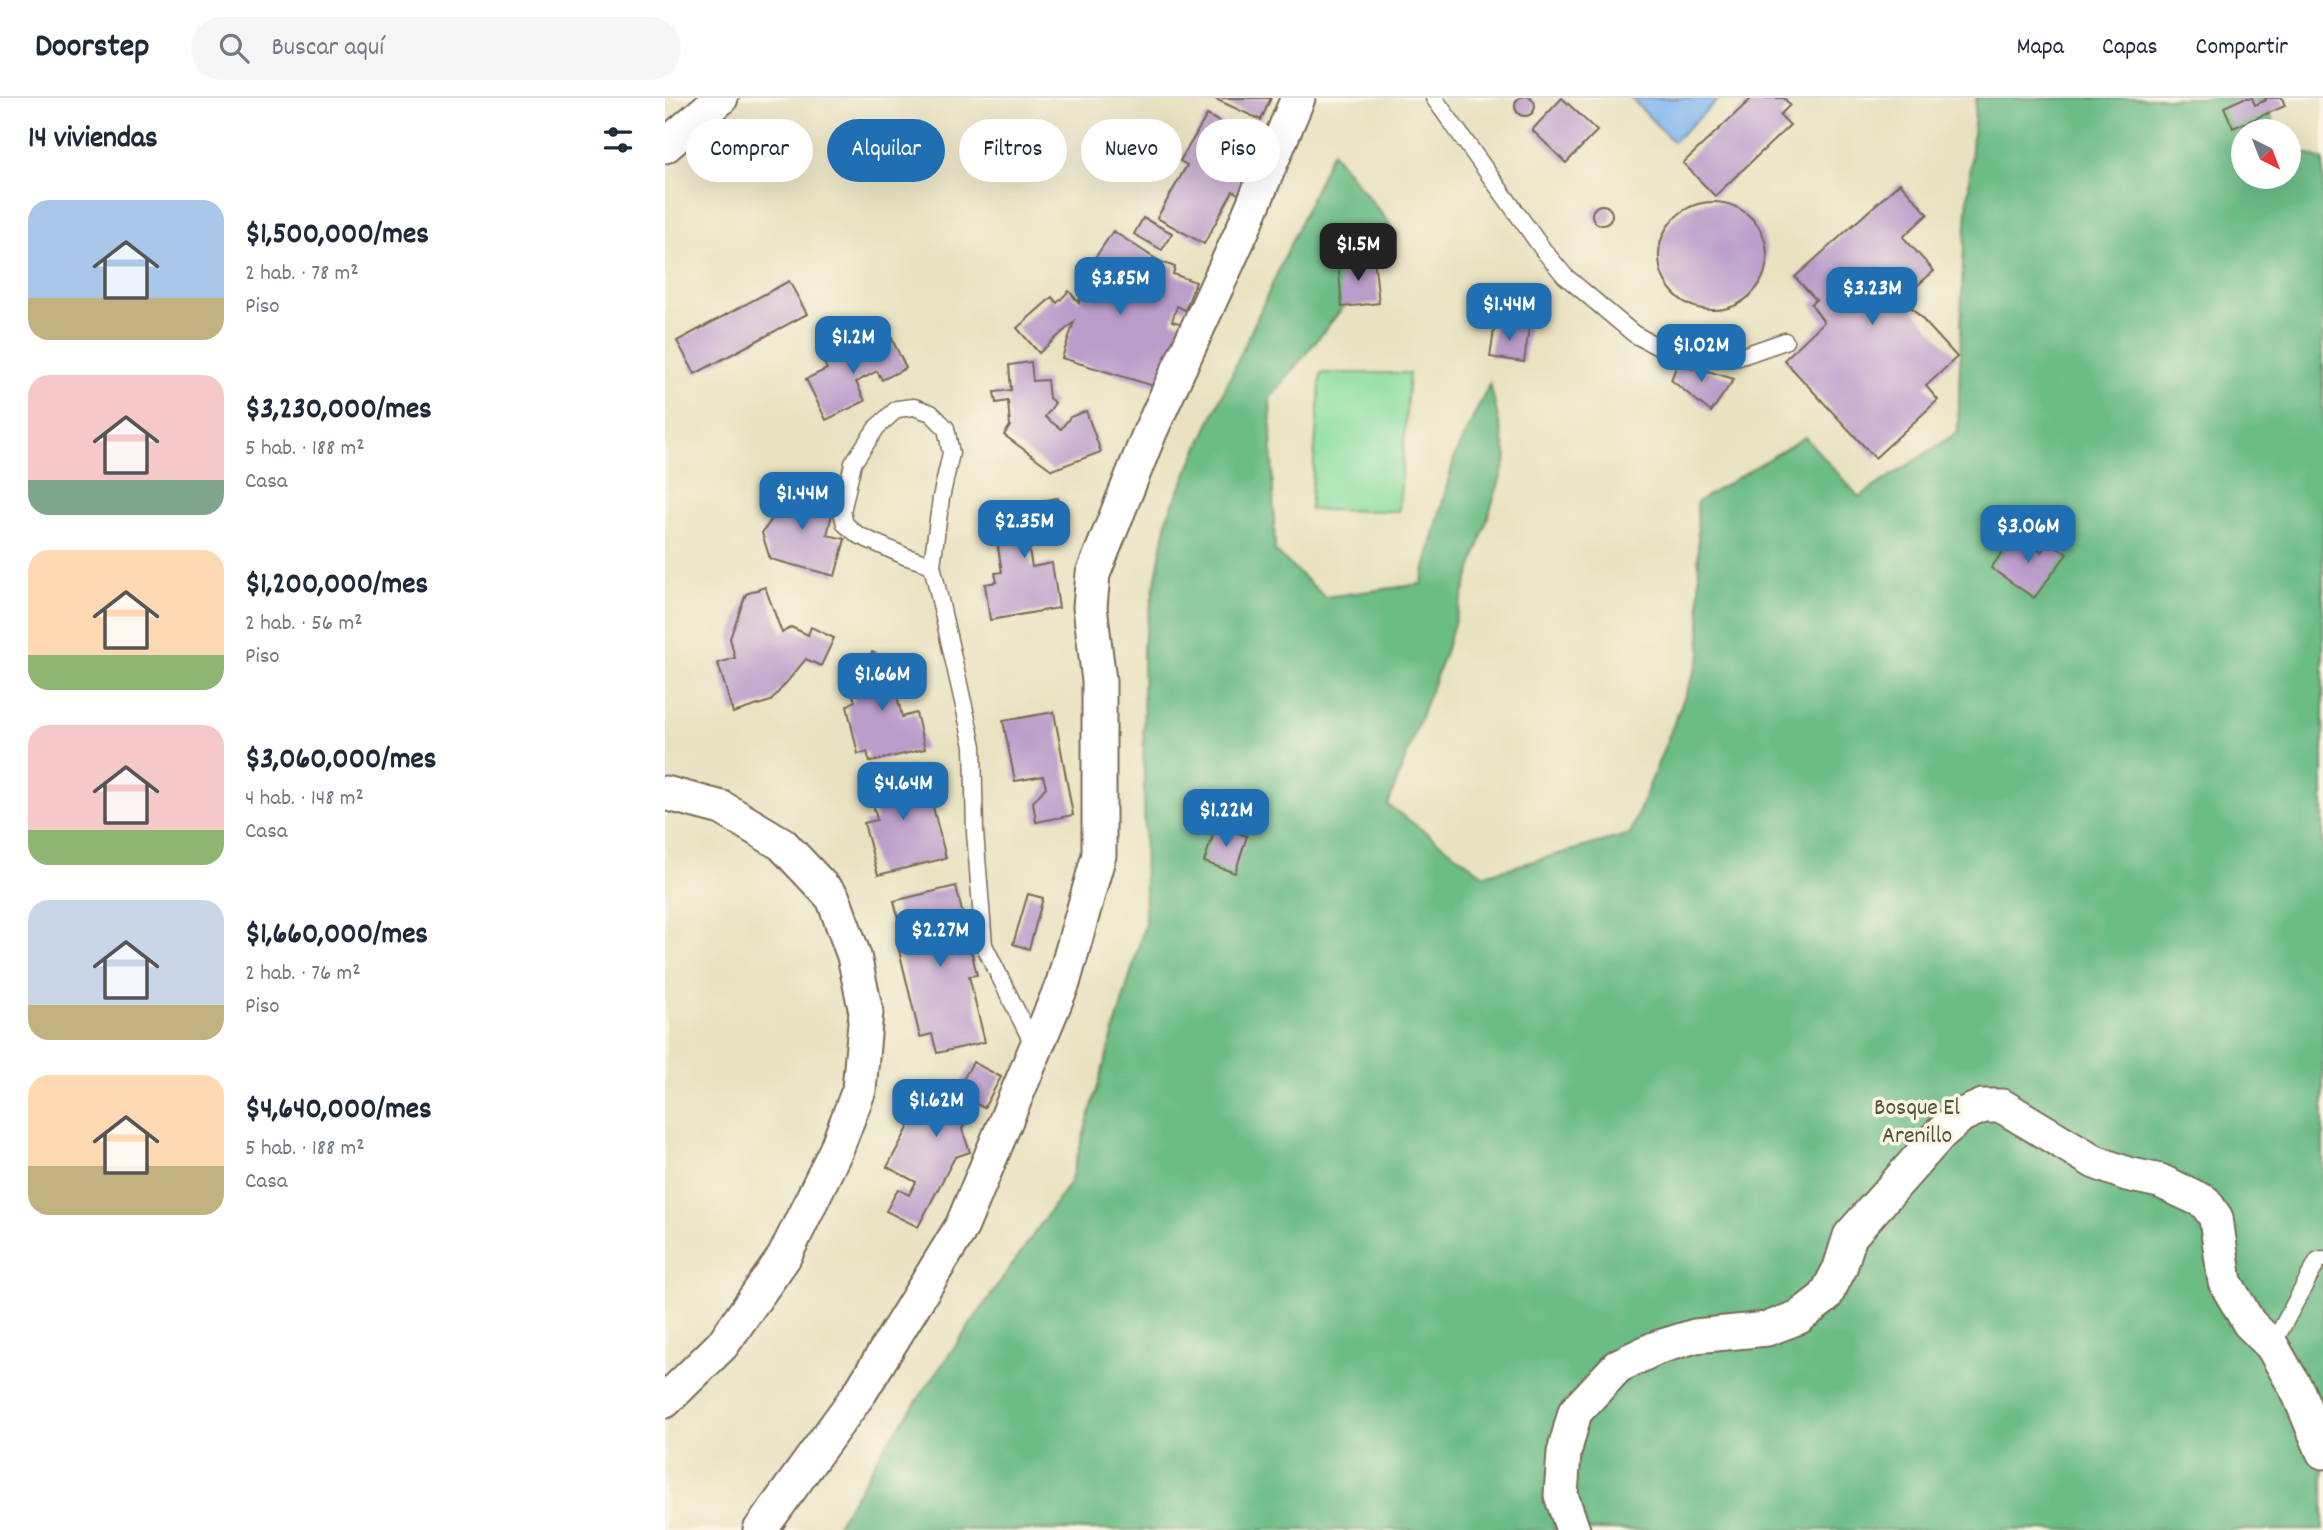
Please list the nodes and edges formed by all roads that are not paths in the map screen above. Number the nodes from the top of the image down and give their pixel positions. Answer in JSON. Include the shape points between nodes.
{"nodes":[{"id":1,"x":721,"y":98,"type":"edge"},
{"id":2,"x":1298,"y":98,"type":"edge"},
{"id":3,"x":1434,"y":98,"type":"edge"},
{"id":4,"x":665,"y":146,"type":"edge"},
{"id":5,"x":1784,"y":341,"type":"dead end"},
{"id":6,"x":932,"y":565,"type":"junction"},
{"id":7,"x":665,"y":793,"type":"edge"},
{"id":8,"x":1036,"y":1049,"type":"junction"},
{"id":9,"x":2323,"y":1259,"type":"edge"},
{"id":10,"x":2272,"y":1346,"type":"junction"},
{"id":11,"x":665,"y":1401,"type":"edge"},
{"id":12,"x":2323,"y":1452,"type":"edge"},
{"id":13,"x":760,"y":1530,"type":"edge"},
{"id":14,"x":1573,"y":1530,"type":"edge"}],
"edges":[{"from":1,"to":4,"type":"street"},
{"from":2,"to":8,"type":"street","via":[[1150,432],[1093,574],[1090,607],[1100,703],[1099,855],[1063,983]]},
{"from":3,"to":5,"type":"lane","via":[[1544,251],[1634,334],[1693,360],[1739,357]]},
{"from":6,"to":6,"type":"lane","via":[[951,453],[946,428],[931,413],[913,407],[897,409],[877,427],[853,463],[842,512],[845,524],[858,535]]},
{"from":6,"to":8,"type":"lane","via":[[973,746],[984,945]]},
{"from":7,"to":11,"type":"street","via":[[722,808],[782,844],[833,898],[854,956],[866,1012],[859,1090],[837,1150],[784,1258],[722,1345]]},
{"from":8,"to":13,"type":"street","via":[[962,1226],[861,1391]]},
{"from":9,"to":10,"type":"lane","via":[[2318,1260]]},
{"from":10,"to":12,"type":"street"},
{"from":10,"to":14,"type":"street","via":[[2249,1323],[2225,1282],[2216,1219],[2205,1202],[2160,1181],[2095,1162],[2002,1106],[1983,1106],[1962,1115],[1940,1134],[1850,1236],[1825,1297],[1798,1317],[1767,1329],[1695,1336],[1618,1366],[1575,1412],[1564,1453],[1561,1495]]}]}
